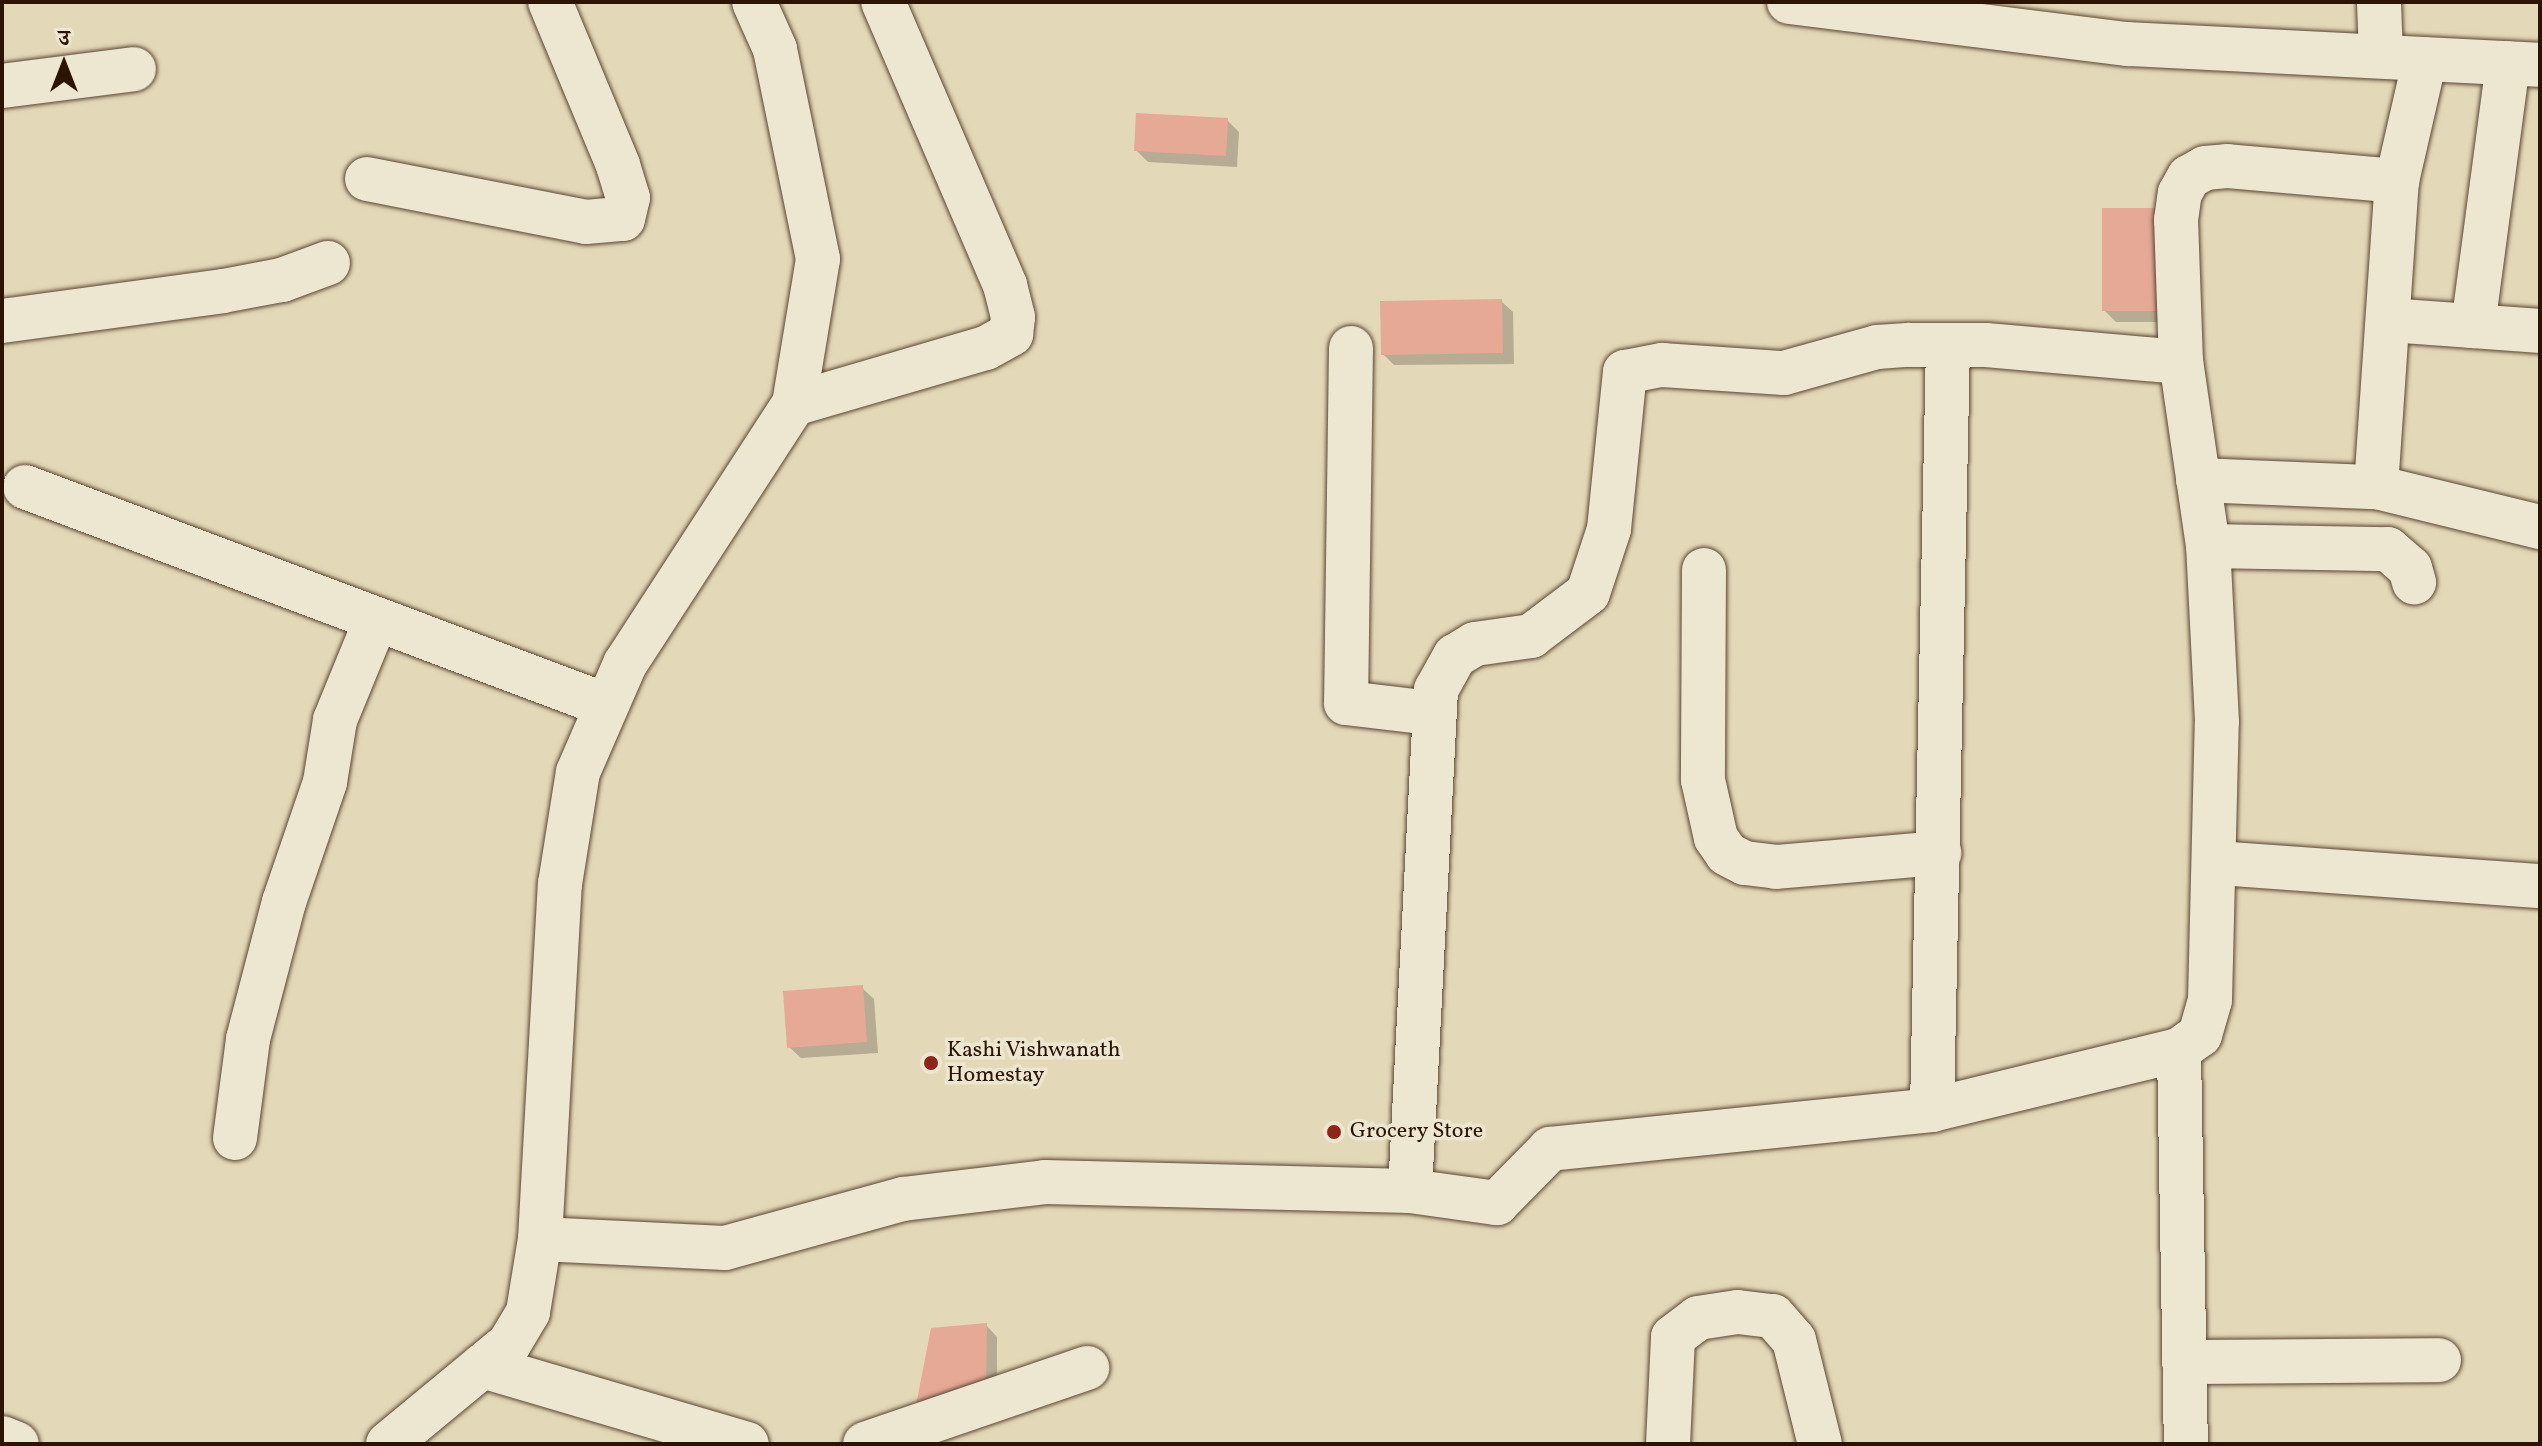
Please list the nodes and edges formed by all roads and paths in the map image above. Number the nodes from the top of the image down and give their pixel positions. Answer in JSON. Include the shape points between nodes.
{"nodes":[{"id":1,"x":550,"y":2,"type":"edge"},
{"id":2,"x":754,"y":2,"type":"edge"},
{"id":3,"x":883,"y":2,"type":"edge"},
{"id":4,"x":1789,"y":2,"type":"edge"},
{"id":5,"x":2379,"y":2,"type":"edge"},
{"id":6,"x":2381,"y":56,"type":"junction"},
{"id":7,"x":2425,"y":59,"type":"junction"},
{"id":8,"x":2524,"y":64,"type":"edge"},
{"id":9,"x":134,"y":69,"type":"dead end"},
{"id":10,"x":2,"y":86,"type":"edge"},
{"id":11,"x":367,"y":179,"type":"dead end"},
{"id":12,"x":2397,"y":181,"type":"junction"},
{"id":13,"x":328,"y":263,"type":"dead end"},
{"id":14,"x":2388,"y":320,"type":"junction"},
{"id":15,"x":2,"y":321,"type":"edge"},
{"id":16,"x":2473,"y":326,"type":"junction"},
{"id":17,"x":2540,"y":331,"type":"edge"},
{"id":18,"x":1948,"y":345,"type":"junction"},
{"id":19,"x":1351,"y":348,"type":"dead end"},
{"id":20,"x":2181,"y":362,"type":"junction"},
{"id":21,"x":794,"y":404,"type":"junction"},
{"id":22,"x":2198,"y":480,"type":"junction"},
{"id":23,"x":25,"y":487,"type":"dead end"},
{"id":24,"x":2376,"y":487,"type":"junction"},
{"id":25,"x":2540,"y":527,"type":"edge"},
{"id":26,"x":2208,"y":546,"type":"junction"},
{"id":27,"x":1704,"y":570,"type":"dead end"},
{"id":28,"x":2414,"y":582,"type":"dead end"},
{"id":29,"x":376,"y":620,"type":"junction"},
{"id":30,"x":603,"y":704,"type":"junction"},
{"id":31,"x":1431,"y":713,"type":"junction"},
{"id":32,"x":1939,"y":853,"type":"junction"},
{"id":33,"x":2217,"y":863,"type":"junction"},
{"id":34,"x":2540,"y":886,"type":"edge"},
{"id":35,"x":2179,"y":1050,"type":"junction"},
{"id":36,"x":1932,"y":1110,"type":"junction"},
{"id":37,"x":235,"y":1138,"type":"dead end"},
{"id":38,"x":1410,"y":1191,"type":"junction"},
{"id":39,"x":540,"y":1239,"type":"junction"},
{"id":40,"x":2439,"y":1360,"type":"dead end"},
{"id":41,"x":2184,"y":1362,"type":"junction"},
{"id":42,"x":482,"y":1366,"type":"junction"},
{"id":43,"x":1087,"y":1368,"type":"dead end"},
{"id":44,"x":2,"y":1438,"type":"edge"},
{"id":45,"x":17,"y":1444,"type":"edge"},
{"id":46,"x":388,"y":1444,"type":"edge"},
{"id":47,"x":747,"y":1444,"type":"edge"},
{"id":48,"x":865,"y":1444,"type":"edge"},
{"id":49,"x":1668,"y":1444,"type":"edge"},
{"id":50,"x":1820,"y":1444,"type":"edge"},
{"id":51,"x":2186,"y":1444,"type":"edge"}],
"edges":[{"from":1,"to":11,"type":"street","via":[[618,165],[628,198],[623,219],[586,222]]},
{"from":2,"to":21,"type":"street","via":[[775,49],[818,259]]},
{"from":3,"to":21,"type":"street","via":[[1005,285],[1013,317],[1011,334],[986,348]]},
{"from":4,"to":6,"type":"street","via":[[2128,44]]},
{"from":5,"to":6,"type":"street"},
{"from":6,"to":7,"type":"street"},
{"from":7,"to":8,"type":"street"},
{"from":7,"to":12,"type":"street"},
{"from":8,"to":16,"type":"street"},
{"from":9,"to":10,"type":"street"},
{"from":12,"to":14,"type":"street"},
{"from":12,"to":20,"type":"street","via":[[2227,166],[2189,177],[2176,220]]},
{"from":13,"to":15,"type":"street","via":[[282,280],[223,291]]},
{"from":14,"to":16,"type":"street"},
{"from":14,"to":24,"type":"street"},
{"from":16,"to":17,"type":"street"},
{"from":18,"to":20,"type":"street"},
{"from":18,"to":31,"type":"street","via":[[1877,347],[1784,373],[1662,365],[1625,372],[1609,529],[1588,593],[1531,636],[1475,644],[1455,656],[1436,690]]},
{"from":18,"to":32,"type":"street"},
{"from":19,"to":31,"type":"street","via":[[1346,703]]},
{"from":20,"to":22,"type":"street"},
{"from":21,"to":30,"type":"street"},
{"from":22,"to":24,"type":"street"},
{"from":22,"to":26,"type":"street"},
{"from":23,"to":29,"type":"street"},
{"from":24,"to":25,"type":"street"},
{"from":26,"to":28,"type":"street","via":[[2388,549],[2410,568]]},
{"from":26,"to":33,"type":"street","via":[[2217,722]]},
{"from":27,"to":32,"type":"street","via":[[1703,780],[1716,838],[1727,854],[1745,863],[1776,867]]},
{"from":29,"to":30,"type":"street"},
{"from":29,"to":37,"type":"street","via":[[335,720],[329,766],[284,902],[248,1039]]},
{"from":30,"to":39,"type":"street","via":[[578,772],[565,837]]},
{"from":31,"to":38,"type":"street"},
{"from":32,"to":36,"type":"street"},
{"from":33,"to":34,"type":"street"},
{"from":33,"to":35,"type":"street","via":[[2210,1000],[2200,1035]]},
{"from":35,"to":36,"type":"street"},
{"from":35,"to":41,"type":"street"},
{"from":36,"to":38,"type":"street","via":[[1550,1149],[1497,1203]]},
{"from":38,"to":39,"type":"street","via":[[1045,1182],[903,1199],[725,1248]]},
{"from":39,"to":42,"type":"street","via":[[528,1312],[509,1344]]},
{"from":40,"to":41,"type":"street"},
{"from":41,"to":51,"type":"street"},
{"from":42,"to":46,"type":"street"},
{"from":42,"to":47,"type":"street"},
{"from":43,"to":48,"type":"street"},
{"from":44,"to":45,"type":"street"},
{"from":49,"to":50,"type":"street","via":[[1673,1337],[1698,1318],[1738,1312],[1773,1316],[1794,1340]]}]}
